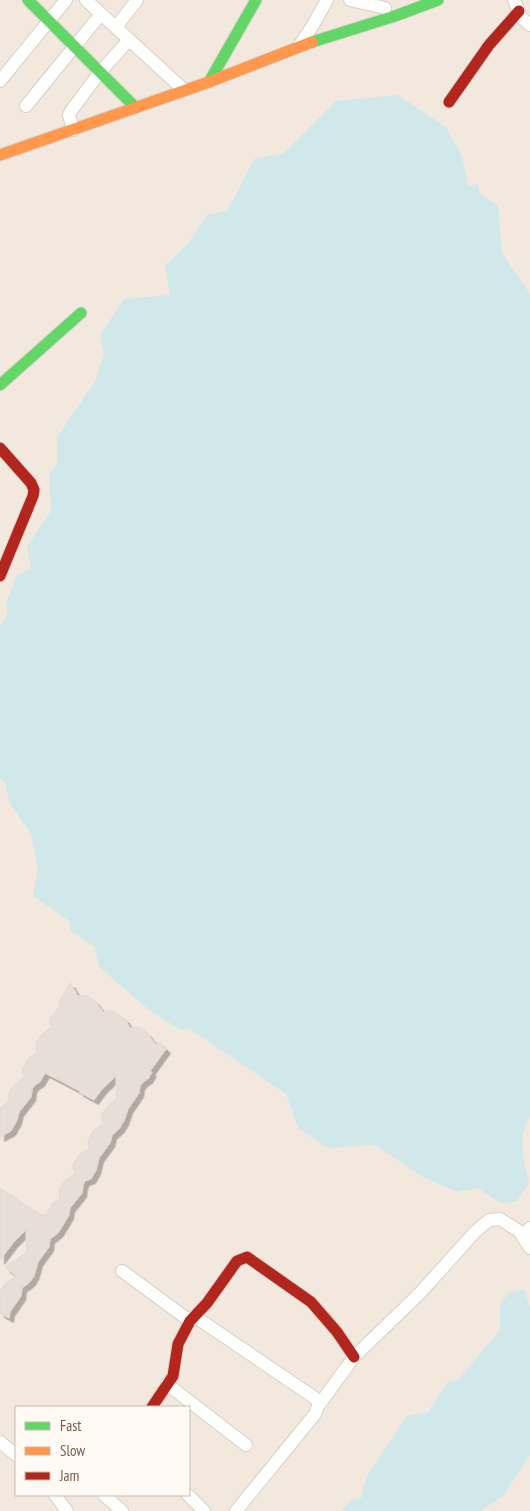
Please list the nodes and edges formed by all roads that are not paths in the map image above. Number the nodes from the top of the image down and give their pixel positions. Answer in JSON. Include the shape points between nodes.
{"nodes":[{"id":1,"x":28,"y":0,"type":"edge"},
{"id":2,"x":66,"y":0,"type":"edge"},
{"id":3,"x":86,"y":0,"type":"edge"},
{"id":4,"x":137,"y":0,"type":"edge"},
{"id":5,"x":256,"y":0,"type":"edge"},
{"id":6,"x":327,"y":0,"type":"edge"},
{"id":7,"x":350,"y":0,"type":"edge"},
{"id":8,"x":438,"y":0,"type":"edge"},
{"id":9,"x":387,"y":4,"type":"edge"},
{"id":10,"x":516,"y":6,"type":"edge"},
{"id":11,"x":101,"y":14,"type":"junction"},
{"id":12,"x":49,"y":21,"type":"junction"},
{"id":13,"x":376,"y":21,"type":"junction"},
{"id":14,"x":530,"y":25,"type":"edge"},
{"id":15,"x":116,"y":27,"type":"junction"},
{"id":16,"x":129,"y":40,"type":"junction"},
{"id":17,"x":74,"y":46,"type":"junction"},
{"id":18,"x":299,"y":46,"type":"junction"},
{"id":19,"x":100,"y":72,"type":"junction"},
{"id":20,"x":0,"y":81,"type":"edge"},
{"id":21,"x":209,"y":82,"type":"junction"},
{"id":22,"x":184,"y":90,"type":"junction"},
{"id":23,"x":449,"y":102,"type":"dead end"},
{"id":24,"x":26,"y":106,"type":"dead end"},
{"id":25,"x":135,"y":107,"type":"junction"},
{"id":26,"x":72,"y":130,"type":"junction"},
{"id":27,"x":0,"y":155,"type":"edge"},
{"id":28,"x":81,"y":313,"type":"dead end"},
{"id":29,"x":0,"y":385,"type":"edge"},
{"id":30,"x":0,"y":448,"type":"edge"},
{"id":31,"x":0,"y":576,"type":"edge"},
{"id":32,"x":524,"y":1230,"type":"edge"},
{"id":33,"x":530,"y":1248,"type":"edge"},
{"id":34,"x":122,"y":1271,"type":"dead end"},
{"id":35,"x":192,"y":1318,"type":"junction"},
{"id":36,"x":354,"y":1357,"type":"junction"},
{"id":37,"x":167,"y":1384,"type":"junction"},
{"id":38,"x":319,"y":1405,"type":"junction"},
{"id":39,"x":153,"y":1406,"type":"edge"},
{"id":40,"x":0,"y":1442,"type":"edge"},
{"id":41,"x":246,"y":1445,"type":"dead end"},
{"id":42,"x":15,"y":1454,"type":"edge"},
{"id":43,"x":57,"y":1496,"type":"edge"},
{"id":44,"x":105,"y":1496,"type":"edge"},
{"id":45,"x":189,"y":1496,"type":"edge"},
{"id":46,"x":67,"y":1511,"type":"edge"},
{"id":47,"x":122,"y":1511,"type":"edge"},
{"id":48,"x":204,"y":1511,"type":"edge"},
{"id":49,"x":236,"y":1511,"type":"edge"}],
"edges":[{"from":1,"to":12,"type":"street"},
{"from":2,"to":12,"type":"street"},
{"from":3,"to":11,"type":"street"},
{"from":4,"to":15,"type":"street"},
{"from":5,"to":21,"type":"street"},
{"from":6,"to":18,"type":"street"},
{"from":7,"to":9,"type":"street"},
{"from":8,"to":13,"type":"street"},
{"from":9,"to":13,"type":"street"},
{"from":10,"to":14,"type":"street"},
{"from":10,"to":23,"type":"street"},
{"from":11,"to":15,"type":"street"},
{"from":11,"to":17,"type":"street"},
{"from":12,"to":17,"type":"street"},
{"from":12,"to":20,"type":"street"},
{"from":13,"to":18,"type":"street"},
{"from":15,"to":16,"type":"street"},
{"from":16,"to":19,"type":"street"},
{"from":16,"to":22,"type":"street"},
{"from":17,"to":19,"type":"street"},
{"from":17,"to":24,"type":"street"},
{"from":18,"to":21,"type":"street"},
{"from":19,"to":25,"type":"street"},
{"from":19,"to":26,"type":"street","via":[[71,111]]},
{"from":21,"to":22,"type":"street"},
{"from":22,"to":25,"type":"street"},
{"from":25,"to":26,"type":"street"},
{"from":26,"to":27,"type":"street"},
{"from":28,"to":29,"type":"street"},
{"from":30,"to":31,"type":"street","via":[[34,490]]},
{"from":32,"to":33,"type":"street"},
{"from":32,"to":36,"type":"street","via":[[500,1219],[489,1220]]},
{"from":34,"to":35,"type":"street"},
{"from":35,"to":36,"type":"street","via":[[237,1261],[247,1257],[311,1302]]},
{"from":35,"to":37,"type":"street","via":[[178,1344],[175,1370]]},
{"from":35,"to":38,"type":"street","via":[[315,1398]]},
{"from":36,"to":38,"type":"street"},
{"from":37,"to":39,"type":"street"},
{"from":37,"to":41,"type":"street"},
{"from":38,"to":49,"type":"street","via":[[316,1414]]},
{"from":40,"to":42,"type":"street"},
{"from":43,"to":46,"type":"street"},
{"from":44,"to":47,"type":"street"},
{"from":45,"to":48,"type":"street"}]}
